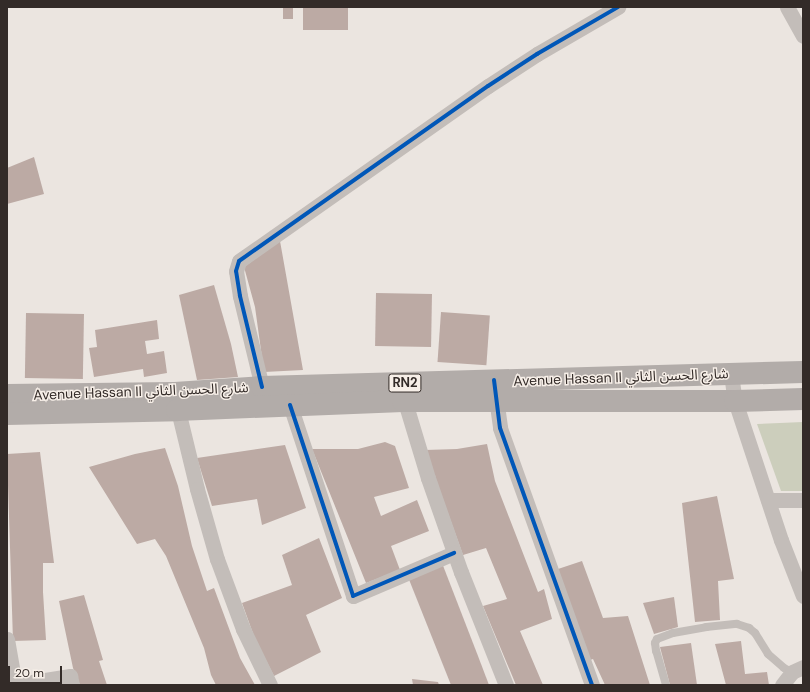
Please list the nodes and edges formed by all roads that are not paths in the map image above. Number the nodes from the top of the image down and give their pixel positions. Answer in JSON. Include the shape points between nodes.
{"nodes":[{"id":1,"x":618,"y":7,"type":"edge"},
{"id":2,"x":787,"y":7,"type":"edge"},
{"id":3,"x":803,"y":36,"type":"edge"},
{"id":4,"x":803,"y":372,"type":"edge"},
{"id":5,"x":731,"y":374,"type":"junction"},
{"id":6,"x":262,"y":387,"type":"junction"},
{"id":7,"x":495,"y":390,"type":"junction"},
{"id":8,"x":402,"y":392,"type":"junction"},
{"id":9,"x":7,"y":396,"type":"edge"},
{"id":10,"x":803,"y":399,"type":"edge"},
{"id":11,"x":736,"y":401,"type":"junction"},
{"id":12,"x":176,"y":402,"type":"junction"},
{"id":13,"x":290,"y":405,"type":"junction"},
{"id":14,"x":7,"y":414,"type":"edge"},
{"id":15,"x":768,"y":500,"type":"junction"},
{"id":16,"x":803,"y":500,"type":"edge"},
{"id":17,"x":454,"y":553,"type":"junction"},
{"id":18,"x":803,"y":596,"type":"edge"},
{"id":19,"x":7,"y":639,"type":"edge"},
{"id":20,"x":798,"y":669,"type":"edge"},
{"id":21,"x":14,"y":685,"type":"edge"},
{"id":22,"x":72,"y":685,"type":"edge"},
{"id":23,"x":270,"y":685,"type":"edge"},
{"id":24,"x":506,"y":685,"type":"edge"},
{"id":25,"x":592,"y":685,"type":"edge"},
{"id":26,"x":666,"y":685,"type":"edge"},
{"id":27,"x":782,"y":685,"type":"edge"}],
"edges":[{"from":1,"to":6,"type":"street","via":[[488,86],[239,261],[236,271],[240,296]]},
{"from":2,"to":3,"type":"street"},
{"from":4,"to":5,"type":"main road","name":"Avenue Hassan II شارع الحسن الثاني","number":"RN2"},
{"from":5,"to":7,"type":"main road","name":"Avenue Hassan II شارع الحسن الثاني","number":"RN2"},
{"from":5,"to":11,"type":"street"},
{"from":6,"to":8,"type":"main road","name":"Avenue Hassan II شارع الحسن الثاني","number":"RN2"},
{"from":6,"to":12,"type":"main road","name":"Avenue Hassan II شارع الحسن الثاني","number":"RN2"},
{"from":7,"to":8,"type":"main road","name":"Avenue Hassan II شارع الحسن الثاني","number":"RN2"},
{"from":7,"to":11,"type":"main road","name":"Avenue Hassan II شارع الحسن الثاني","number":"RN2"},
{"from":7,"to":25,"type":"street","via":[[500,428]]},
{"from":8,"to":13,"type":"main road","name":"Avenue Hassan II شارع الحسن الثاني","number":"RN2"},
{"from":8,"to":17,"type":"street"},
{"from":9,"to":12,"type":"main road","name":"Avenue Hassan II شارع الحسن الثاني","number":"RN2"},
{"from":10,"to":11,"type":"main road","name":"Avenue Hassan II شارع الحسن الثاني","number":"RN2"},
{"from":11,"to":15,"type":"street"},
{"from":12,"to":13,"type":"main road","name":"Avenue Hassan II شارع الحسن الثاني","number":"RN2"},
{"from":12,"to":14,"type":"main road","name":"Avenue Hassan II شارع الحسن الثاني","number":"RN2"},
{"from":12,"to":23,"type":"street","via":[[217,559],[243,629]]},
{"from":13,"to":17,"type":"street","via":[[353,596]]},
{"from":15,"to":16,"type":"street"},
{"from":15,"to":18,"type":"street"},
{"from":17,"to":24,"type":"street"},
{"from":19,"to":21,"type":"street"},
{"from":20,"to":26,"type":"lane","via":[[781,666],[768,654],[749,628],[737,624],[706,627],[673,633],[657,639],[656,651]]},
{"from":20,"to":27,"type":"street"},
{"from":21,"to":22,"type":"street","via":[[70,676]]}]}
